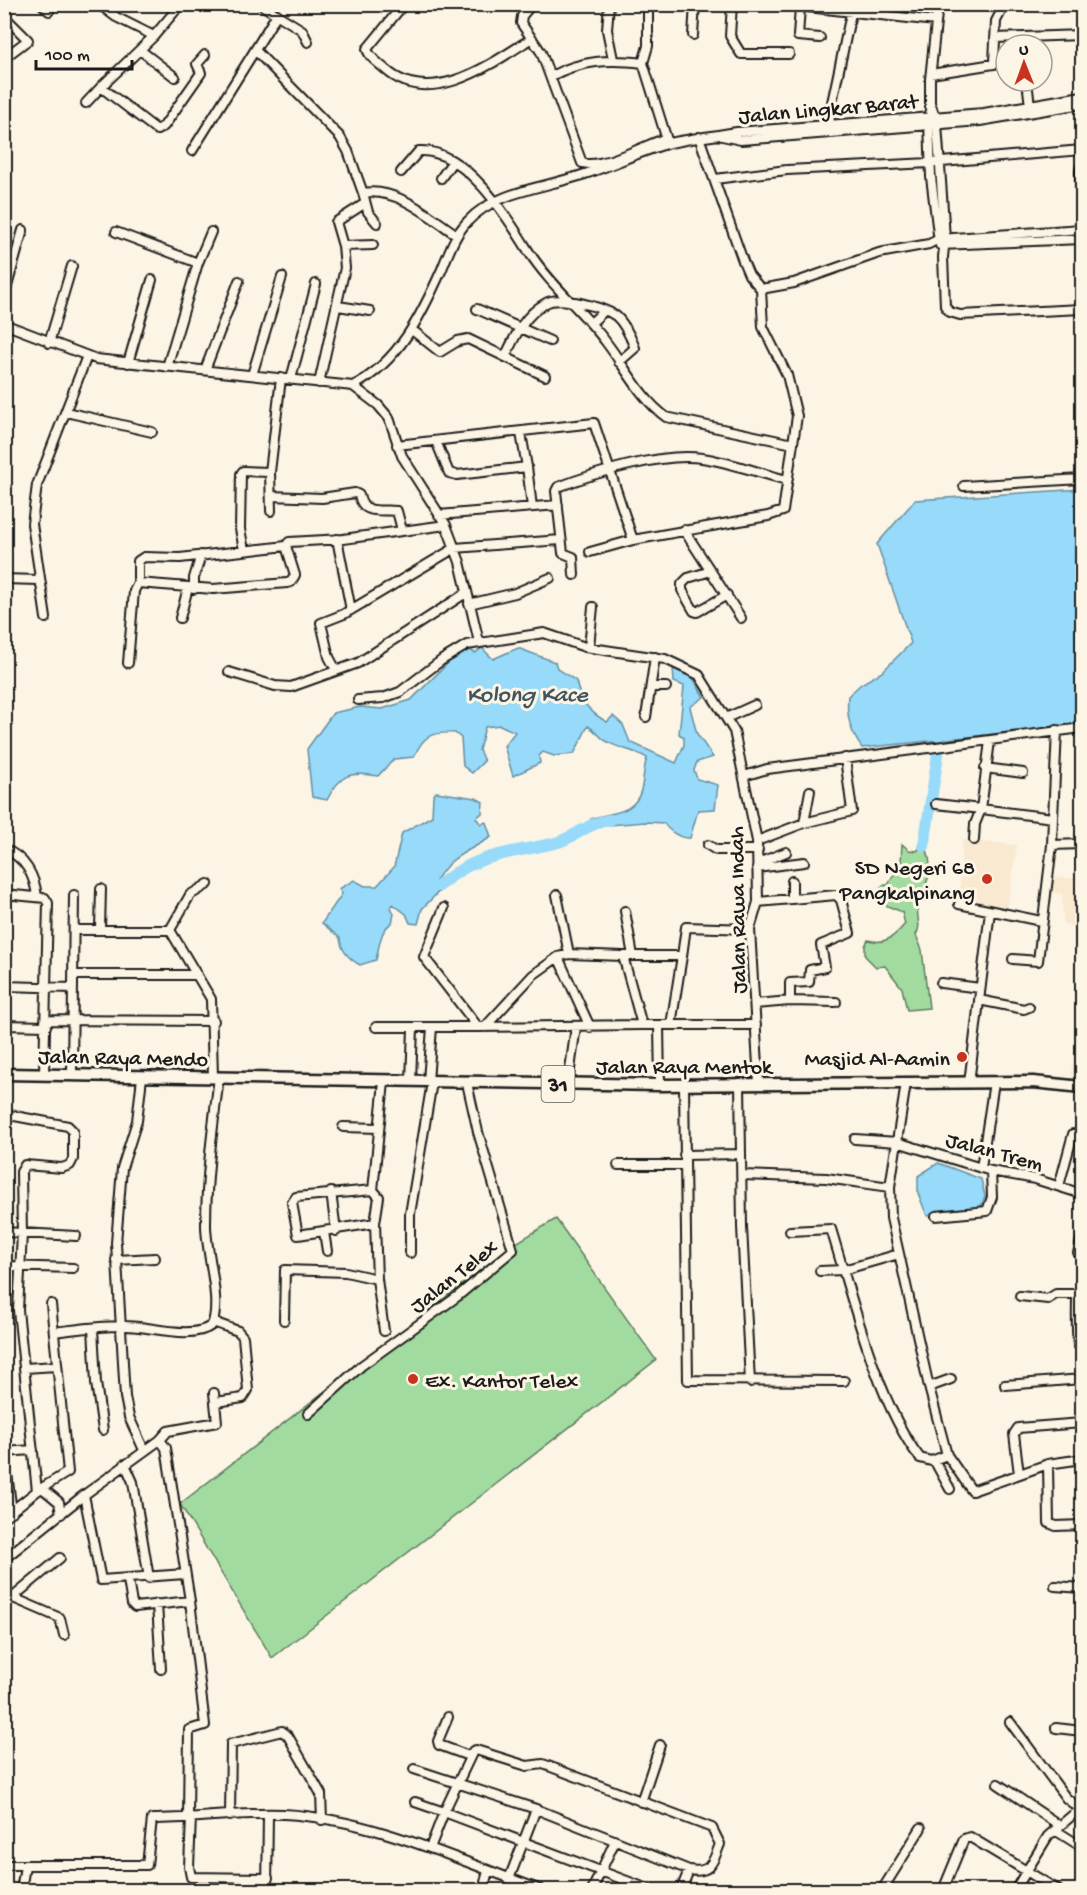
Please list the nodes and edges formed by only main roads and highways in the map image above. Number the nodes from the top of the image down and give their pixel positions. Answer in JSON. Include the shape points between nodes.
{"nodes":[{"id":1,"x":4,"y":1074,"type":"edge"},
{"id":2,"x":240,"y":1078,"type":"joint"},
{"id":3,"x":1083,"y":1087,"type":"edge"}],
"edges":[{"from":1,"to":2,"type":"highway","name":"Jalan Raya Mendo","number":"31"},
{"from":2,"to":3,"type":"highway","name":"Jalan Raya Mentok","number":"31","via":[[660,1085],[1033,1082]]}]}
